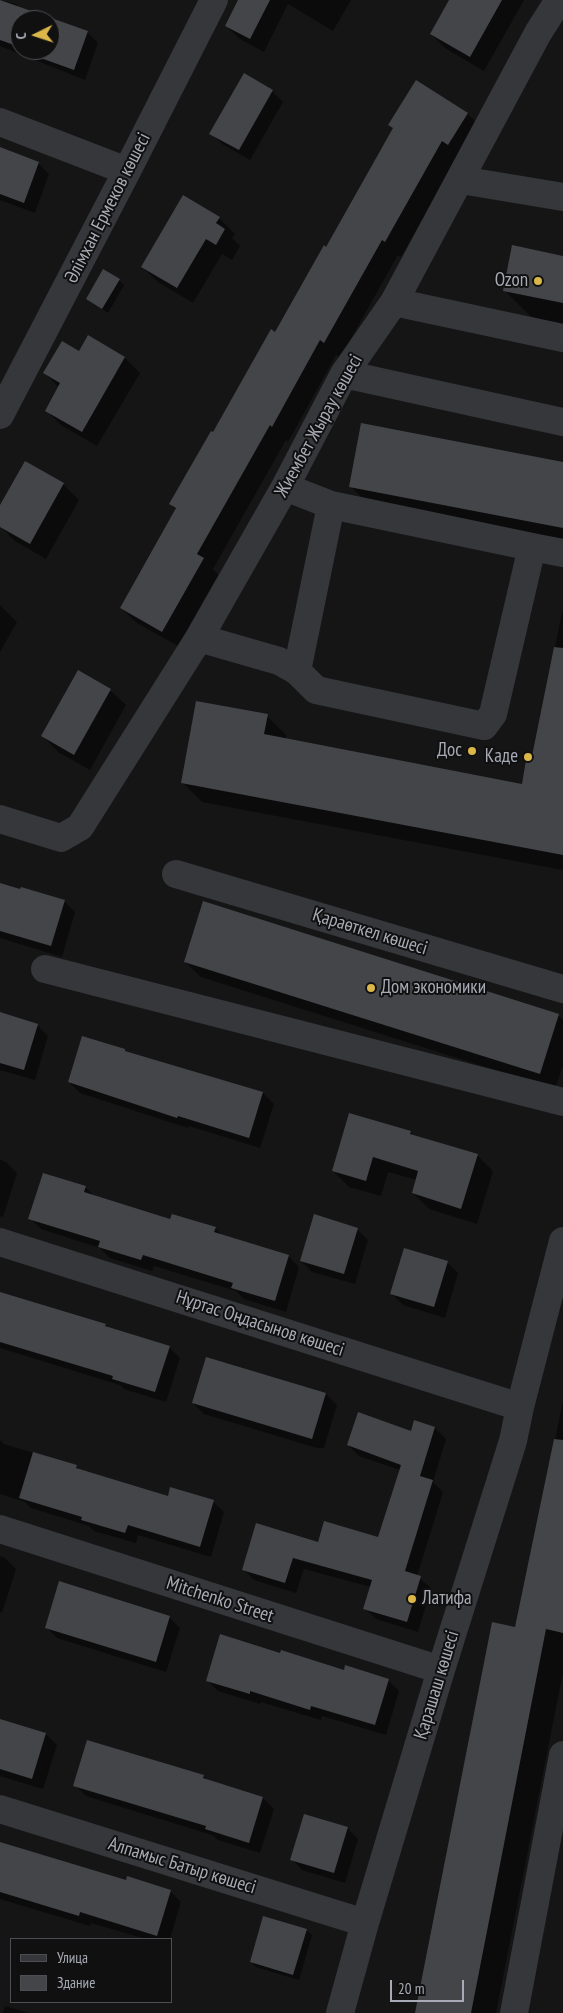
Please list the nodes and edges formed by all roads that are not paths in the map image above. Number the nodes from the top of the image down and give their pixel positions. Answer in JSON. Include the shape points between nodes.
{"nodes":[{"id":1,"x":214,"y":0,"type":"edge"},
{"id":2,"x":559,"y":0,"type":"edge"},
{"id":3,"x":551,"y":35,"type":"edge"},
{"id":4,"x":0,"y":122,"type":"edge"},
{"id":5,"x":127,"y":171,"type":"junction"},
{"id":6,"x":461,"y":180,"type":"junction"},
{"id":7,"x":563,"y":197,"type":"edge"},
{"id":8,"x":394,"y":302,"type":"junction"},
{"id":9,"x":563,"y":338,"type":"edge"},
{"id":10,"x":344,"y":374,"type":"junction"},
{"id":11,"x":0,"y":415,"type":"edge"},
{"id":12,"x":563,"y":422,"type":"edge"},
{"id":13,"x":285,"y":487,"type":"junction"},
{"id":14,"x":331,"y":505,"type":"junction"},
{"id":15,"x":532,"y":547,"type":"junction"},
{"id":16,"x":563,"y":552,"type":"edge"},
{"id":17,"x":199,"y":638,"type":"junction"},
{"id":18,"x":297,"y":671,"type":"junction"},
{"id":19,"x":0,"y":819,"type":"edge"},
{"id":20,"x":176,"y":874,"type":"dead end"},
{"id":21,"x":46,"y":968,"type":"dead end"},
{"id":22,"x":563,"y":989,"type":"edge"},
{"id":23,"x":563,"y":1102,"type":"edge"},
{"id":24,"x":563,"y":1241,"type":"edge"},
{"id":25,"x":0,"y":1242,"type":"edge"},
{"id":26,"x":520,"y":1407,"type":"junction"},
{"id":27,"x":0,"y":1529,"type":"edge"},
{"id":28,"x":441,"y":1670,"type":"junction"},
{"id":29,"x":563,"y":1755,"type":"edge"},
{"id":30,"x":0,"y":1809,"type":"edge"},
{"id":31,"x":365,"y":1923,"type":"junction"},
{"id":32,"x":340,"y":2013,"type":"edge"},
{"id":33,"x":514,"y":2013,"type":"edge"}],
"edges":[{"from":1,"to":5,"type":"street","name":"Әлімхан Ермеков көшесі"},
{"from":2,"to":3,"type":"street","name":"Жиембет Жырау көшесі"},
{"from":3,"to":6,"type":"street","name":"Жиембет Жырау көшесі"},
{"from":4,"to":5,"type":"street"},
{"from":5,"to":11,"type":"street","name":"Әлімхан Ермеков көшесі"},
{"from":6,"to":7,"type":"street"},
{"from":6,"to":8,"type":"street","name":"Жиембет Жырау көшесі"},
{"from":8,"to":9,"type":"street"},
{"from":8,"to":10,"type":"street","name":"Жиембет Жырау көшесі"},
{"from":10,"to":12,"type":"street"},
{"from":10,"to":13,"type":"street","name":"Жиембет Жырау көшесі"},
{"from":13,"to":14,"type":"street"},
{"from":13,"to":17,"type":"street","name":"Жиембет Жырау көшесі"},
{"from":14,"to":15,"type":"street"},
{"from":14,"to":18,"type":"street"},
{"from":15,"to":16,"type":"street"},
{"from":15,"to":18,"type":"street","via":[[496,705],[484,726],[316,690]]},
{"from":17,"to":18,"type":"street","via":[[279,662]]},
{"from":17,"to":19,"type":"street","name":"Жиембет Жырау көшесі","via":[[80,827],[61,838]]},
{"from":20,"to":22,"type":"street","name":"Қараөткел көшесі"},
{"from":21,"to":23,"type":"street"},
{"from":24,"to":26,"type":"street","name":"Қарашаш көшесі"},
{"from":25,"to":26,"type":"street","name":"Нұртас Оңдасынов көшесі"},
{"from":26,"to":28,"type":"street","name":"Қарашаш көшесі","via":[[513,1441]]},
{"from":27,"to":28,"type":"street","name":"Mitchenko Street"},
{"from":28,"to":31,"type":"street","name":"Қарашаш көшесі"},
{"from":29,"to":33,"type":"street"},
{"from":30,"to":31,"type":"street","name":"Алпамыс Батыр көшесі"},
{"from":31,"to":32,"type":"street","name":"Қарашаш көшесі"}]}
